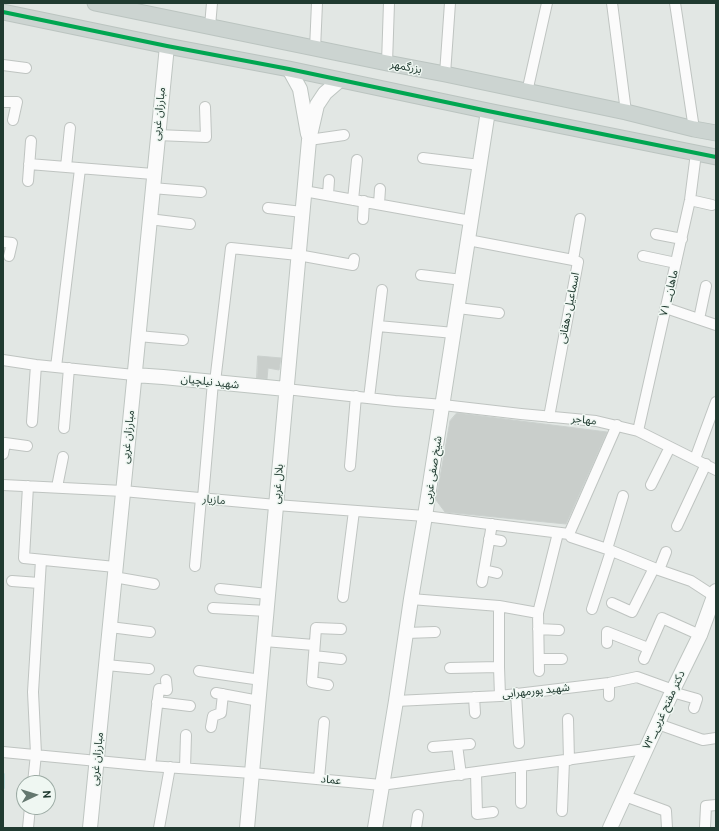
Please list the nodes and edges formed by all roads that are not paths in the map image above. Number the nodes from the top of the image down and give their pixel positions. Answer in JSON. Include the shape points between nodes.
{"nodes":[{"id":1,"x":95,"y":3,"type":"edge"},
{"id":2,"x":212,"y":3,"type":"edge"},
{"id":3,"x":317,"y":3,"type":"edge"},
{"id":4,"x":389,"y":3,"type":"edge"},
{"id":5,"x":450,"y":3,"type":"edge"},
{"id":6,"x":547,"y":3,"type":"edge"},
{"id":7,"x":612,"y":3,"type":"edge"},
{"id":8,"x":676,"y":3,"type":"edge"},
{"id":9,"x":3,"y":12,"type":"edge"},
{"id":10,"x":210,"y":26,"type":"junction"},
{"id":11,"x":167,"y":46,"type":"junction"},
{"id":12,"x":315,"y":49,"type":"junction"},
{"id":13,"x":387,"y":63,"type":"junction"},
{"id":14,"x":3,"y":66,"type":"edge"},
{"id":15,"x":26,"y":68,"type":"dead end"},
{"id":16,"x":289,"y":69,"type":"junction"},
{"id":17,"x":445,"y":74,"type":"junction"},
{"id":18,"x":340,"y":80,"type":"junction"},
{"id":19,"x":527,"y":92,"type":"junction"},
{"id":20,"x":3,"y":102,"type":"edge"},
{"id":21,"x":205,"y":107,"type":"dead end"},
{"id":22,"x":488,"y":111,"type":"junction"},
{"id":23,"x":626,"y":112,"type":"junction"},
{"id":24,"x":13,"y":120,"type":"dead end"},
{"id":25,"x":70,"y":128,"type":"dead end"},
{"id":26,"x":694,"y":129,"type":"junction"},
{"id":27,"x":716,"y":133,"type":"edge"},
{"id":28,"x":157,"y":134,"type":"junction"},
{"id":29,"x":344,"y":135,"type":"dead end"},
{"id":30,"x":309,"y":140,"type":"junction"},
{"id":31,"x":31,"y":141,"type":"dead end"},
{"id":32,"x":696,"y":153,"type":"junction"},
{"id":33,"x":716,"y":157,"type":"edge"},
{"id":34,"x":422,"y":158,"type":"dead end"},
{"id":35,"x":357,"y":160,"type":"dead end"},
{"id":36,"x":29,"y":164,"type":"junction"},
{"id":37,"x":480,"y":165,"type":"junction"},
{"id":38,"x":66,"y":167,"type":"junction"},
{"id":39,"x":80,"y":169,"type":"junction"},
{"id":40,"x":330,"y":180,"type":"dead end"},
{"id":41,"x":153,"y":181,"type":"junction"},
{"id":42,"x":28,"y":182,"type":"dead end"},
{"id":43,"x":380,"y":189,"type":"dead end"},
{"id":44,"x":304,"y":191,"type":"junction"},
{"id":45,"x":201,"y":192,"type":"dead end"},
{"id":46,"x":328,"y":195,"type":"junction"},
{"id":47,"x":353,"y":200,"type":"junction"},
{"id":48,"x":690,"y":200,"type":"junction"},
{"id":49,"x":364,"y":202,"type":"junction"},
{"id":50,"x":379,"y":204,"type":"junction"},
{"id":51,"x":712,"y":205,"type":"dead end"},
{"id":52,"x":268,"y":208,"type":"dead end"},
{"id":53,"x":302,"y":212,"type":"junction"},
{"id":54,"x":149,"y":219,"type":"junction"},
{"id":55,"x":363,"y":219,"type":"dead end"},
{"id":56,"x":580,"y":219,"type":"dead end"},
{"id":57,"x":471,"y":221,"type":"junction"},
{"id":58,"x":190,"y":224,"type":"dead end"},
{"id":59,"x":656,"y":234,"type":"dead end"},
{"id":60,"x":682,"y":239,"type":"junction"},
{"id":61,"x":468,"y":240,"type":"junction"},
{"id":62,"x":3,"y":242,"type":"edge"},
{"id":63,"x":298,"y":255,"type":"junction"},
{"id":64,"x":9,"y":256,"type":"dead end"},
{"id":65,"x":643,"y":256,"type":"dead end"},
{"id":66,"x":354,"y":259,"type":"dead end"},
{"id":67,"x":573,"y":260,"type":"junction"},
{"id":68,"x":676,"y":263,"type":"junction"},
{"id":69,"x":421,"y":275,"type":"dead end"},
{"id":70,"x":462,"y":280,"type":"junction"},
{"id":71,"x":706,"y":286,"type":"dead end"},
{"id":72,"x":382,"y":290,"type":"dead end"},
{"id":73,"x":458,"y":308,"type":"junction"},
{"id":74,"x":666,"y":308,"type":"junction"},
{"id":75,"x":499,"y":313,"type":"dead end"},
{"id":76,"x":699,"y":319,"type":"junction"},
{"id":77,"x":716,"y":325,"type":"edge"},
{"id":78,"x":378,"y":326,"type":"junction"},
{"id":79,"x":454,"y":333,"type":"junction"},
{"id":80,"x":138,"y":336,"type":"junction"},
{"id":81,"x":183,"y":340,"type":"dead end"},
{"id":82,"x":3,"y":360,"type":"edge"},
{"id":83,"x":36,"y":365,"type":"junction"},
{"id":84,"x":56,"y":367,"type":"junction"},
{"id":85,"x":69,"y":368,"type":"junction"},
{"id":86,"x":134,"y":375,"type":"junction"},
{"id":87,"x":214,"y":382,"type":"junction"},
{"id":88,"x":286,"y":389,"type":"junction"},
{"id":89,"x":356,"y":396,"type":"junction"},
{"id":90,"x":369,"y":398,"type":"junction"},
{"id":91,"x":716,"y":402,"type":"edge"},
{"id":92,"x":443,"y":405,"type":"junction"},
{"id":93,"x":549,"y":417,"type":"junction"},
{"id":94,"x":32,"y":422,"type":"dead end"},
{"id":95,"x":617,"y":425,"type":"junction"},
{"id":96,"x":64,"y":428,"type":"dead end"},
{"id":97,"x":638,"y":431,"type":"junction"},
{"id":98,"x":27,"y":446,"type":"dead end"},
{"id":99,"x":670,"y":447,"type":"junction"},
{"id":100,"x":3,"y":454,"type":"edge"},
{"id":101,"x":63,"y":457,"type":"dead end"},
{"id":102,"x":695,"y":459,"type":"junction"},
{"id":103,"x":706,"y":464,"type":"junction"},
{"id":104,"x":350,"y":466,"type":"dead end"},
{"id":105,"x":716,"y":470,"type":"edge"},
{"id":106,"x":3,"y":484,"type":"edge"},
{"id":107,"x":651,"y":485,"type":"dead end"},
{"id":108,"x":28,"y":486,"type":"junction"},
{"id":109,"x":57,"y":488,"type":"junction"},
{"id":110,"x":123,"y":491,"type":"junction"},
{"id":111,"x":623,"y":496,"type":"dead end"},
{"id":112,"x":202,"y":498,"type":"junction"},
{"id":113,"x":276,"y":505,"type":"junction"},
{"id":114,"x":354,"y":511,"type":"junction"},
{"id":115,"x":425,"y":516,"type":"junction"},
{"id":116,"x":492,"y":524,"type":"junction"},
{"id":117,"x":677,"y":526,"type":"dead end"},
{"id":118,"x":558,"y":533,"type":"junction"},
{"id":119,"x":569,"y":534,"type":"junction"},
{"id":120,"x":489,"y":538,"type":"junction"},
{"id":121,"x":501,"y":541,"type":"dead end"},
{"id":122,"x":609,"y":550,"type":"junction"},
{"id":123,"x":666,"y":552,"type":"dead end"},
{"id":124,"x":41,"y":560,"type":"junction"},
{"id":125,"x":195,"y":566,"type":"dead end"},
{"id":126,"x":656,"y":569,"type":"junction"},
{"id":127,"x":484,"y":570,"type":"junction"},
{"id":128,"x":115,"y":572,"type":"junction"},
{"id":129,"x":496,"y":573,"type":"dead end"},
{"id":130,"x":12,"y":581,"type":"dead end"},
{"id":131,"x":482,"y":582,"type":"dead end"},
{"id":132,"x":39,"y":583,"type":"junction"},
{"id":133,"x":154,"y":584,"type":"dead end"},
{"id":134,"x":220,"y":588,"type":"dead end"},
{"id":135,"x":268,"y":594,"type":"junction"},
{"id":136,"x":715,"y":594,"type":"edge"},
{"id":137,"x":343,"y":596,"type":"dead end"},
{"id":138,"x":411,"y":599,"type":"junction"},
{"id":139,"x":612,"y":603,"type":"dead end"},
{"id":140,"x":499,"y":606,"type":"junction"},
{"id":141,"x":213,"y":608,"type":"dead end"},
{"id":142,"x":592,"y":609,"type":"dead end"},
{"id":143,"x":267,"y":611,"type":"junction"},
{"id":144,"x":538,"y":613,"type":"junction"},
{"id":145,"x":110,"y":627,"type":"junction"},
{"id":146,"x":341,"y":629,"type":"dead end"},
{"id":147,"x":538,"y":629,"type":"junction"},
{"id":148,"x":559,"y":630,"type":"dead end"},
{"id":149,"x":150,"y":632,"type":"dead end"},
{"id":150,"x":436,"y":632,"type":"dead end"},
{"id":151,"x":406,"y":633,"type":"junction"},
{"id":152,"x":700,"y":635,"type":"junction"},
{"id":153,"x":264,"y":641,"type":"junction"},
{"id":154,"x":607,"y":643,"type":"dead end"},
{"id":155,"x":648,"y":648,"type":"junction"},
{"id":156,"x":314,"y":650,"type":"junction"},
{"id":157,"x":341,"y":659,"type":"dead end"},
{"id":158,"x":539,"y":659,"type":"junction"},
{"id":159,"x":562,"y":659,"type":"dead end"},
{"id":160,"x":644,"y":659,"type":"dead end"},
{"id":161,"x":106,"y":665,"type":"junction"},
{"id":162,"x":499,"y":667,"type":"junction"},
{"id":163,"x":450,"y":668,"type":"dead end"},
{"id":164,"x":149,"y":669,"type":"dead end"},
{"id":165,"x":199,"y":671,"type":"dead end"},
{"id":166,"x":539,"y":671,"type":"dead end"},
{"id":167,"x":166,"y":680,"type":"dead end"},
{"id":168,"x":261,"y":680,"type":"junction"},
{"id":169,"x":609,"y":683,"type":"junction"},
{"id":170,"x":328,"y":685,"type":"dead end"},
{"id":171,"x":672,"y":691,"type":"junction"},
{"id":172,"x":516,"y":693,"type":"junction"},
{"id":173,"x":500,"y":696,"type":"junction"},
{"id":174,"x":609,"y":696,"type":"dead end"},
{"id":175,"x":474,"y":697,"type":"junction"},
{"id":176,"x":259,"y":701,"type":"junction"},
{"id":177,"x":396,"y":701,"type":"junction"},
{"id":178,"x":157,"y":702,"type":"junction"},
{"id":179,"x":190,"y":706,"type":"dead end"},
{"id":180,"x":694,"y":708,"type":"dead end"},
{"id":181,"x":475,"y":713,"type":"dead end"},
{"id":182,"x":568,"y":719,"type":"dead end"},
{"id":183,"x":324,"y":722,"type":"dead end"},
{"id":184,"x":658,"y":724,"type":"junction"},
{"id":185,"x":211,"y":727,"type":"dead end"},
{"id":186,"x":186,"y":735,"type":"dead end"},
{"id":187,"x":716,"y":738,"type":"edge"},
{"id":188,"x":519,"y":743,"type":"dead end"},
{"id":189,"x":470,"y":744,"type":"dead end"},
{"id":190,"x":458,"y":745,"type":"junction"},
{"id":191,"x":433,"y":747,"type":"dead end"},
{"id":192,"x":646,"y":750,"type":"junction"},
{"id":193,"x":3,"y":752,"type":"edge"},
{"id":194,"x":36,"y":754,"type":"junction"},
{"id":195,"x":97,"y":760,"type":"junction"},
{"id":196,"x":566,"y":760,"type":"junction"},
{"id":197,"x":150,"y":766,"type":"junction"},
{"id":198,"x":521,"y":766,"type":"junction"},
{"id":199,"x":170,"y":767,"type":"junction"},
{"id":200,"x":185,"y":768,"type":"junction"},
{"id":201,"x":252,"y":772,"type":"junction"},
{"id":202,"x":476,"y":773,"type":"junction"},
{"id":203,"x":33,"y":775,"type":"edge"},
{"id":204,"x":461,"y":775,"type":"junction"},
{"id":205,"x":319,"y":779,"type":"junction"},
{"id":206,"x":381,"y":785,"type":"junction"},
{"id":207,"x":625,"y":796,"type":"junction"},
{"id":208,"x":521,"y":803,"type":"dead end"},
{"id":209,"x":711,"y":805,"type":"edge"},
{"id":210,"x":562,"y":811,"type":"dead end"},
{"id":211,"x":493,"y":812,"type":"dead end"},
{"id":212,"x":29,"y":815,"type":"edge"},
{"id":213,"x":418,"y":815,"type":"dead end"},
{"id":214,"x":705,"y":827,"type":"dead end"},
{"id":215,"x":28,"y":828,"type":"edge"},
{"id":216,"x":90,"y":828,"type":"edge"},
{"id":217,"x":159,"y":828,"type":"edge"},
{"id":218,"x":247,"y":828,"type":"edge"},
{"id":219,"x":375,"y":828,"type":"edge"},
{"id":220,"x":416,"y":828,"type":"edge"},
{"id":221,"x":610,"y":828,"type":"edge"},
{"id":222,"x":667,"y":828,"type":"edge"}],
"edges":[{"from":1,"to":10,"type":"main road","name":"بزرگمهر"},
{"from":2,"to":10,"type":"street"},
{"from":3,"to":12,"type":"street"},
{"from":4,"to":13,"type":"street"},
{"from":5,"to":17,"type":"street"},
{"from":6,"to":19,"type":"street"},
{"from":7,"to":23,"type":"street"},
{"from":8,"to":26,"type":"street"},
{"from":9,"to":11,"type":"main road"},
{"from":10,"to":12,"type":"main road","name":"بزرگمهر"},
{"from":11,"to":16,"type":"main road"},
{"from":11,"to":28,"type":"street","name":"مبارزان غربی"},
{"from":12,"to":13,"type":"main road","name":"بزرگمهر"},
{"from":13,"to":17,"type":"main road","name":"بزرگمهر"},
{"from":14,"to":15,"type":"street"},
{"from":16,"to":18,"type":"main road"},
{"from":16,"to":30,"type":"street","via":[[300,89]]},
{"from":17,"to":19,"type":"main road","name":"بزرگمهر"},
{"from":18,"to":22,"type":"main road"},
{"from":18,"to":30,"type":"street","via":[[325,93],[317,105]]},
{"from":19,"to":23,"type":"main road","name":"بزرگمهر"},
{"from":20,"to":24,"type":"street","via":[[16,102]]},
{"from":21,"to":28,"type":"street","via":[[206,137]]},
{"from":22,"to":32,"type":"main road"},
{"from":22,"to":37,"type":"street","name":"شیخ صفی غربی"},
{"from":23,"to":26,"type":"main road","name":"بزرگمهر"},
{"from":25,"to":38,"type":"street"},
{"from":26,"to":27,"type":"main road","name":"بزرگمهر"},
{"from":28,"to":41,"type":"street","name":"مبارزان غربی"},
{"from":29,"to":30,"type":"street"},
{"from":30,"to":44,"type":"street","name":"بلال غربی"},
{"from":31,"to":36,"type":"street"},
{"from":32,"to":33,"type":"main road"},
{"from":32,"to":48,"type":"street","name":"۷۱ _ماهان"},
{"from":34,"to":37,"type":"street"},
{"from":35,"to":47,"type":"street"},
{"from":36,"to":38,"type":"street"},
{"from":36,"to":42,"type":"street"},
{"from":37,"to":57,"type":"street","name":"شیخ صفی غربی"},
{"from":38,"to":39,"type":"street"},
{"from":39,"to":41,"type":"street"},
{"from":39,"to":84,"type":"street"},
{"from":40,"to":46,"type":"street"},
{"from":41,"to":45,"type":"street"},
{"from":41,"to":54,"type":"street","name":"مبارزان غربی"},
{"from":43,"to":50,"type":"street"},
{"from":44,"to":46,"type":"street"},
{"from":44,"to":53,"type":"street","name":"بلال غربی"},
{"from":46,"to":47,"type":"street"},
{"from":47,"to":49,"type":"street"},
{"from":48,"to":51,"type":"street"},
{"from":48,"to":60,"type":"street","name":"۷۱ _ماهان"},
{"from":49,"to":50,"type":"street"},
{"from":49,"to":55,"type":"street"},
{"from":50,"to":57,"type":"street"},
{"from":52,"to":53,"type":"street"},
{"from":53,"to":63,"type":"street","name":"بلال غربی"},
{"from":54,"to":58,"type":"street"},
{"from":54,"to":80,"type":"street","name":"مبارزان غربی"},
{"from":56,"to":67,"type":"street"},
{"from":57,"to":61,"type":"street","name":"شیخ صفی غربی"},
{"from":59,"to":60,"type":"street"},
{"from":60,"to":68,"type":"street","name":"۷۱ _ماهان"},
{"from":61,"to":67,"type":"street","name":"اسماعیل دهقانی"},
{"from":61,"to":70,"type":"street","name":"شیخ صفی غربی"},
{"from":62,"to":64,"type":"street","via":[[12,243]]},
{"from":63,"to":66,"type":"street","via":[[353,265]]},
{"from":63,"to":87,"type":"street","via":[[231,248]]},
{"from":63,"to":88,"type":"street","name":"بلال غربی"},
{"from":65,"to":68,"type":"street"},
{"from":67,"to":93,"type":"street","name":"اسماعیل دهقانی","via":[[578,262]]},
{"from":68,"to":74,"type":"street","name":"۷۱ _ماهان"},
{"from":69,"to":70,"type":"street"},
{"from":70,"to":73,"type":"street","name":"شیخ صفی غربی"},
{"from":71,"to":76,"type":"street"},
{"from":72,"to":78,"type":"street"},
{"from":73,"to":75,"type":"street"},
{"from":73,"to":79,"type":"street","name":"شیخ صفی غربی"},
{"from":74,"to":76,"type":"street"},
{"from":74,"to":97,"type":"street","name":"۷۱ _ماهان"},
{"from":76,"to":77,"type":"street"},
{"from":78,"to":79,"type":"street"},
{"from":78,"to":90,"type":"street"},
{"from":79,"to":92,"type":"street","name":"شیخ صفی غربی"},
{"from":80,"to":81,"type":"street"},
{"from":80,"to":86,"type":"street","name":"مبارزان غربی"},
{"from":82,"to":83,"type":"street"},
{"from":83,"to":84,"type":"street"},
{"from":83,"to":94,"type":"street"},
{"from":84,"to":85,"type":"street"},
{"from":85,"to":86,"type":"street"},
{"from":85,"to":96,"type":"street"},
{"from":86,"to":87,"type":"street","name":"شهید نیلچیان"},
{"from":86,"to":110,"type":"street","name":"مبارزان غربی"},
{"from":87,"to":88,"type":"street","name":"شهید نیلچیان"},
{"from":87,"to":112,"type":"street"},
{"from":88,"to":89,"type":"street","name":"مهاجر"},
{"from":88,"to":113,"type":"street","name":"بلال غربی"},
{"from":89,"to":90,"type":"street","name":"مهاجر"},
{"from":89,"to":104,"type":"street"},
{"from":90,"to":92,"type":"street","name":"مهاجر"},
{"from":91,"to":102,"type":"street"},
{"from":92,"to":93,"type":"street","name":"مهاجر"},
{"from":92,"to":115,"type":"street","name":"شیخ صفی غربی"},
{"from":93,"to":95,"type":"street","name":"مهاجر"},
{"from":95,"to":97,"type":"street","name":"مهاجر"},
{"from":95,"to":119,"type":"street"},
{"from":97,"to":99,"type":"street","name":"مهاجر"},
{"from":98,"to":100,"type":"street","via":[[5,443]]},
{"from":99,"to":102,"type":"street","name":"مهاجر"},
{"from":99,"to":107,"type":"street"},
{"from":101,"to":109,"type":"street"},
{"from":102,"to":103,"type":"street","name":"مهاجر"},
{"from":103,"to":105,"type":"street","name":"مهاجر"},
{"from":103,"to":117,"type":"street"},
{"from":106,"to":108,"type":"street","name":"مازیار"},
{"from":108,"to":109,"type":"street","name":"مازیار"},
{"from":108,"to":124,"type":"street","via":[[24,558]]},
{"from":109,"to":110,"type":"street","name":"مازیار"},
{"from":110,"to":112,"type":"street","name":"مازیار"},
{"from":110,"to":128,"type":"street","name":"مبارزان غربی"},
{"from":111,"to":122,"type":"street"},
{"from":112,"to":113,"type":"street","name":"مازیار"},
{"from":112,"to":125,"type":"street"},
{"from":113,"to":114,"type":"street","name":"مازیار"},
{"from":113,"to":135,"type":"street","name":"بلال غربی"},
{"from":114,"to":115,"type":"street","name":"مازیار"},
{"from":114,"to":137,"type":"street"},
{"from":115,"to":116,"type":"street","name":"مازیار"},
{"from":115,"to":138,"type":"street","name":"شیخ صفی غربی"},
{"from":116,"to":118,"type":"street","name":"مازیار"},
{"from":116,"to":120,"type":"street"},
{"from":118,"to":119,"type":"street","name":"مازیار"},
{"from":118,"to":144,"type":"street"},
{"from":119,"to":122,"type":"street","name":"مازیار","via":[[571,537]]},
{"from":120,"to":121,"type":"street"},
{"from":120,"to":127,"type":"street"},
{"from":122,"to":126,"type":"street","name":"مازیار"},
{"from":122,"to":142,"type":"street"},
{"from":123,"to":126,"type":"street"},
{"from":124,"to":128,"type":"street"},
{"from":124,"to":132,"type":"street"},
{"from":126,"to":136,"type":"street","name":"مازیار","via":[[691,581]]},
{"from":126,"to":139,"type":"street","via":[[632,612]]},
{"from":127,"to":129,"type":"street"},
{"from":127,"to":131,"type":"street"},
{"from":128,"to":133,"type":"street"},
{"from":128,"to":145,"type":"street","name":"مبارزان غربی"},
{"from":130,"to":132,"type":"street"},
{"from":132,"to":194,"type":"street","via":[[33,692]]},
{"from":134,"to":135,"type":"street"},
{"from":135,"to":143,"type":"street","name":"بلال غربی"},
{"from":136,"to":152,"type":"street","name":"۷۳_دکتر مفتح غربی"},
{"from":138,"to":140,"type":"street"},
{"from":138,"to":151,"type":"street","name":"شیخ صفی غربی"},
{"from":140,"to":144,"type":"street"},
{"from":140,"to":162,"type":"street"},
{"from":141,"to":143,"type":"street"},
{"from":143,"to":153,"type":"street","name":"بلال غربی"},
{"from":144,"to":147,"type":"street"},
{"from":145,"to":149,"type":"street"},
{"from":145,"to":161,"type":"street","name":"مبارزان غربی"},
{"from":146,"to":156,"type":"street","via":[[316,628]]},
{"from":147,"to":148,"type":"street"},
{"from":147,"to":158,"type":"street"},
{"from":150,"to":151,"type":"street"},
{"from":151,"to":177,"type":"street","name":"شیخ صفی غربی"},
{"from":152,"to":155,"type":"street","via":[[662,618]]},
{"from":152,"to":171,"type":"street","name":"۷۳_دکتر مفتح غربی"},
{"from":153,"to":156,"type":"street"},
{"from":153,"to":168,"type":"street","name":"بلال غربی"},
{"from":154,"to":155,"type":"street","via":[[607,632]]},
{"from":155,"to":160,"type":"street"},
{"from":156,"to":157,"type":"street"},
{"from":156,"to":170,"type":"street","via":[[312,682]]},
{"from":158,"to":159,"type":"street"},
{"from":158,"to":166,"type":"street"},
{"from":161,"to":164,"type":"street"},
{"from":161,"to":195,"type":"street","name":"مبارزان غربی"},
{"from":162,"to":163,"type":"street"},
{"from":162,"to":173,"type":"street"},
{"from":165,"to":168,"type":"street"},
{"from":167,"to":178,"type":"street","via":[[167,690],[159,689]]},
{"from":168,"to":176,"type":"street","name":"بلال غربی"},
{"from":169,"to":171,"type":"street","name":"شهید پورمهرابی","via":[[637,677]]},
{"from":169,"to":172,"type":"street","name":"شهید پورمهرابی"},
{"from":169,"to":174,"type":"street"},
{"from":171,"to":180,"type":"street","name":"شهید پورمهرابی","via":[[697,700]]},
{"from":171,"to":184,"type":"street","name":"۷۳_دکتر مفتح غربی"},
{"from":172,"to":173,"type":"street","name":"شهید پورمهرابی"},
{"from":172,"to":188,"type":"street"},
{"from":173,"to":175,"type":"street","name":"شهید پورمهرابی"},
{"from":175,"to":177,"type":"street","name":"شهید پورمهرابی"},
{"from":175,"to":181,"type":"street"},
{"from":176,"to":185,"type":"street","via":[[220,694],[221,713],[212,716]]},
{"from":176,"to":201,"type":"street","name":"بلال غربی"},
{"from":177,"to":206,"type":"street","name":"شیخ صفی غربی"},
{"from":178,"to":179,"type":"street"},
{"from":178,"to":197,"type":"street"},
{"from":182,"to":196,"type":"street"},
{"from":183,"to":205,"type":"street"},
{"from":184,"to":187,"type":"street","via":[[703,740]]},
{"from":184,"to":192,"type":"street","name":"۷۳_دکتر مفتح غربی"},
{"from":186,"to":200,"type":"street"},
{"from":189,"to":190,"type":"street"},
{"from":190,"to":191,"type":"street"},
{"from":190,"to":204,"type":"street"},
{"from":192,"to":196,"type":"street","name":"عماد"},
{"from":192,"to":207,"type":"street","name":"۷۳_دکتر مفتح غربی"},
{"from":193,"to":194,"type":"street","name":"عماد"},
{"from":194,"to":195,"type":"street","name":"عماد"},
{"from":194,"to":203,"type":"street"},
{"from":195,"to":197,"type":"street","name":"عماد"},
{"from":195,"to":216,"type":"street","name":"مبارزان غربی"},
{"from":196,"to":198,"type":"street","name":"عماد"},
{"from":196,"to":210,"type":"street"},
{"from":197,"to":199,"type":"street","name":"عماد"},
{"from":198,"to":202,"type":"street","name":"عماد"},
{"from":198,"to":208,"type":"street"},
{"from":199,"to":200,"type":"street","name":"عماد"},
{"from":199,"to":217,"type":"street"},
{"from":200,"to":201,"type":"street","name":"عماد"},
{"from":201,"to":205,"type":"street","name":"عماد"},
{"from":201,"to":218,"type":"street","name":"بلال غربی"},
{"from":202,"to":204,"type":"street","name":"عماد"},
{"from":202,"to":211,"type":"street","via":[[477,814]]},
{"from":204,"to":206,"type":"street","name":"عماد"},
{"from":205,"to":206,"type":"street","name":"عماد"},
{"from":206,"to":219,"type":"street","name":"شیخ صفی غربی"},
{"from":207,"to":221,"type":"street","name":"۷۳_دکتر مفتح غربی"},
{"from":207,"to":222,"type":"street","via":[[666,811]]},
{"from":209,"to":214,"type":"street"},
{"from":212,"to":215,"type":"street"},
{"from":213,"to":220,"type":"street"}]}
